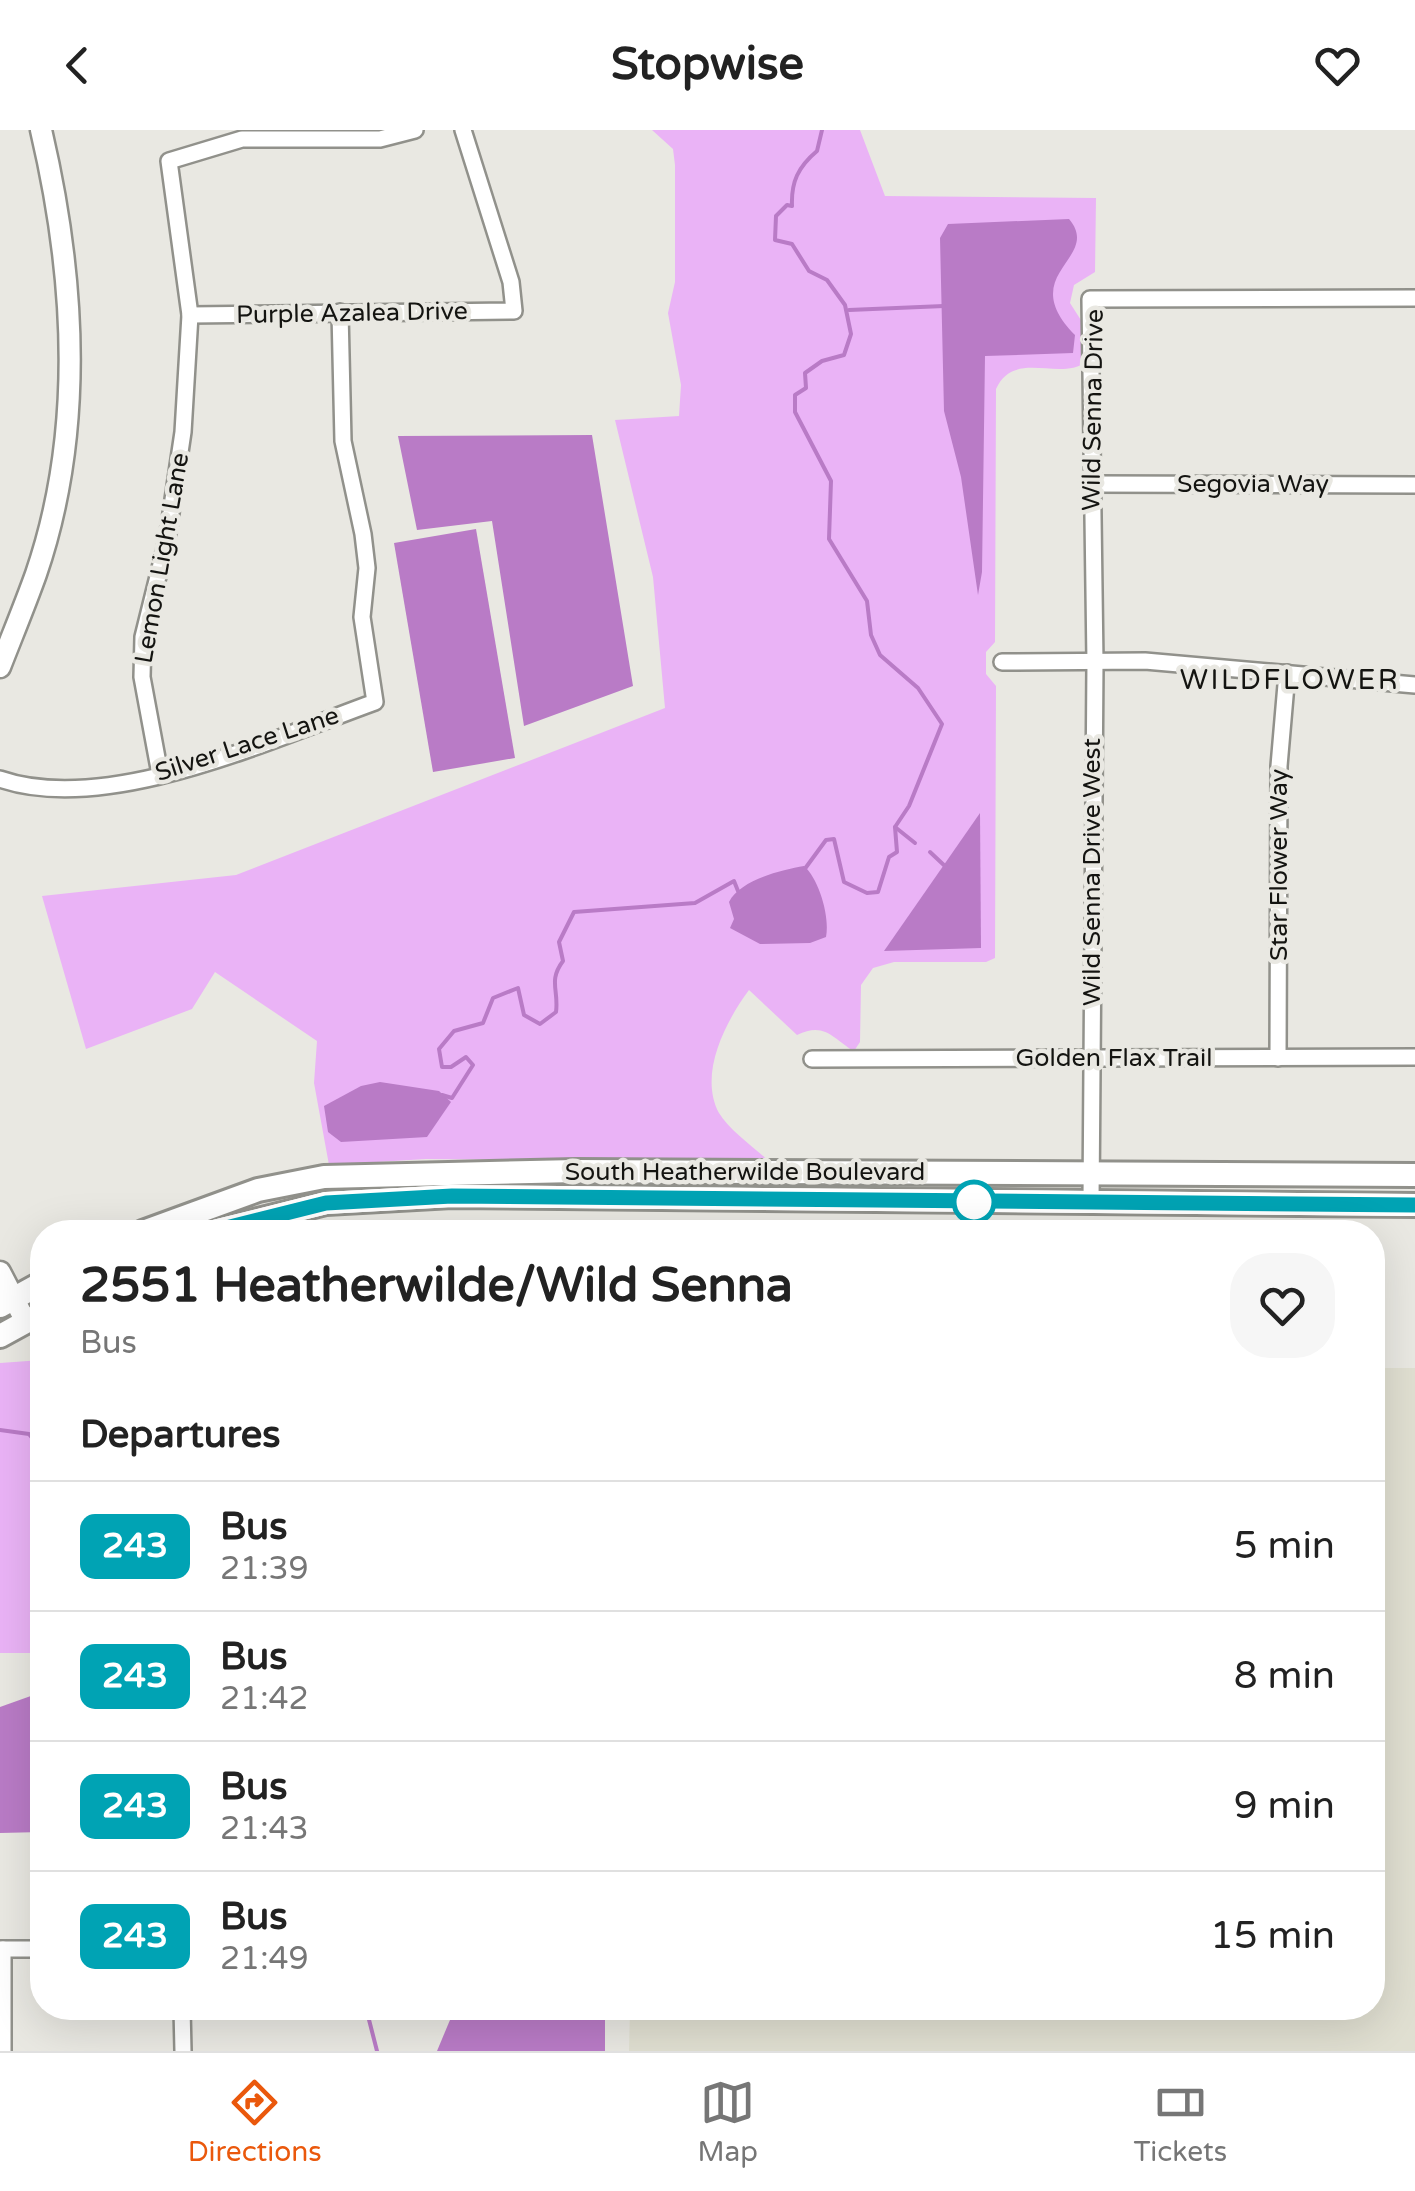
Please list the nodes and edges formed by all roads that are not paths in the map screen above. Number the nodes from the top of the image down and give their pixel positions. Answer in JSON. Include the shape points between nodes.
{"nodes":[{"id":1,"x":41,"y":130,"type":"edge"},
{"id":2,"x":415,"y":130,"type":"edge"},
{"id":3,"x":463,"y":130,"type":"edge"},
{"id":4,"x":273,"y":134,"type":"edge"},
{"id":5,"x":1415,"y":298,"type":"edge"},
{"id":6,"x":340,"y":312,"type":"junction"},
{"id":7,"x":190,"y":316,"type":"junction"},
{"id":8,"x":1091,"y":484,"type":"junction"},
{"id":9,"x":1415,"y":485,"type":"edge"},
{"id":10,"x":1002,"y":662,"type":"dead end"},
{"id":11,"x":1095,"y":662,"type":"junction"},
{"id":12,"x":0,"y":666,"type":"edge"},
{"id":13,"x":1288,"y":673,"type":"junction"},
{"id":14,"x":1415,"y":685,"type":"edge"},
{"id":15,"x":160,"y":774,"type":"junction"},
{"id":16,"x":0,"y":779,"type":"edge"},
{"id":17,"x":1415,"y":1057,"type":"edge"},
{"id":18,"x":1090,"y":1058,"type":"junction"},
{"id":19,"x":1278,"y":1058,"type":"junction"},
{"id":20,"x":812,"y":1059,"type":"dead end"},
{"id":21,"x":576,"y":1171,"type":"junction"},
{"id":22,"x":1092,"y":1174,"type":"junction"},
{"id":23,"x":1415,"y":1176,"type":"edge"},
{"id":24,"x":574,"y":1199,"type":"junction"},
{"id":25,"x":1091,"y":1202,"type":"junction"},
{"id":26,"x":1415,"y":1205,"type":"edge"},
{"id":27,"x":176,"y":1220,"type":"edge"},
{"id":28,"x":258,"y":1220,"type":"edge"},
{"id":29,"x":0,"y":1272,"type":"edge"},
{"id":30,"x":30,"y":1290,"type":"edge"},
{"id":31,"x":7,"y":1302,"type":"edge"},
{"id":32,"x":30,"y":1316,"type":"edge"},
{"id":33,"x":30,"y":1320,"type":"edge"},
{"id":34,"x":0,"y":1336,"type":"edge"},
{"id":35,"x":2,"y":1949,"type":"edge"},
{"id":36,"x":30,"y":1949,"type":"edge"},
{"id":37,"x":182,"y":2020,"type":"edge"},
{"id":38,"x":3,"y":2051,"type":"edge"},
{"id":39,"x":183,"y":2051,"type":"edge"}],
"edges":[{"from":1,"to":12,"type":"street","via":[[59,208],[71,356],[64,449],[37,571]]},
{"from":2,"to":4,"type":"street","via":[[380,139]]},
{"from":3,"to":6,"type":"street","name":"Purple Azalea Drive","via":[[514,312]]},
{"from":4,"to":7,"type":"street","name":"Lemon Light Lane","via":[[168,161]]},
{"from":5,"to":8,"type":"street","name":"Wild Senna Drive","via":[[1090,299]]},
{"from":6,"to":7,"type":"street","name":"Purple Azalea Drive"},
{"from":6,"to":15,"type":"street","name":"Silver Lace Lane","via":[[343,441],[364,534],[362,617],[375,702]]},
{"from":7,"to":15,"type":"street","name":"Lemon Light Lane","via":[[183,432],[144,637],[142,677]]},
{"from":8,"to":9,"type":"street","name":"Segovia Way"},
{"from":8,"to":11,"type":"street","name":"Wild Senna Drive"},
{"from":10,"to":11,"type":"street"},
{"from":11,"to":13,"type":"street"},
{"from":11,"to":18,"type":"street","name":"Wild Senna Drive West"},
{"from":13,"to":14,"type":"street"},
{"from":13,"to":19,"type":"street","name":"Star Flower Way","via":[[1279,766]]},
{"from":15,"to":16,"type":"street","name":"Silver Lace Lane","via":[[70,791]]},
{"from":17,"to":19,"type":"street","name":"Golden Flax Trail"},
{"from":18,"to":19,"type":"street","name":"Golden Flax Trail"},
{"from":18,"to":20,"type":"street","name":"Golden Flax Trail"},
{"from":18,"to":22,"type":"street","name":"Wild Senna Drive West"},
{"from":21,"to":22,"type":"main road","name":"South Heatherwilde Boulevard"},
{"from":21,"to":24,"type":"main road"},
{"from":21,"to":27,"type":"main road","name":"South Heatherwilde Boulevard","via":[[324,1177],[258,1190]]},
{"from":22,"to":23,"type":"main road","name":"South Heatherwilde Boulevard"},
{"from":22,"to":25,"type":"street","name":"Wild Senna Drive West"},
{"from":24,"to":25,"type":"main road","name":"South Heatherwilde Boulevard"},
{"from":24,"to":28,"type":"main road","name":"South Heatherwilde Boulevard","via":[[326,1203]]},
{"from":25,"to":26,"type":"main road","name":"South Heatherwilde Boulevard"},
{"from":29,"to":31,"type":"street"},
{"from":30,"to":31,"type":"main road"},
{"from":31,"to":32,"type":"street"},
{"from":33,"to":34,"type":"main road"},
{"from":35,"to":36,"type":"street"},
{"from":35,"to":38,"type":"street"},
{"from":37,"to":39,"type":"street"}]}
